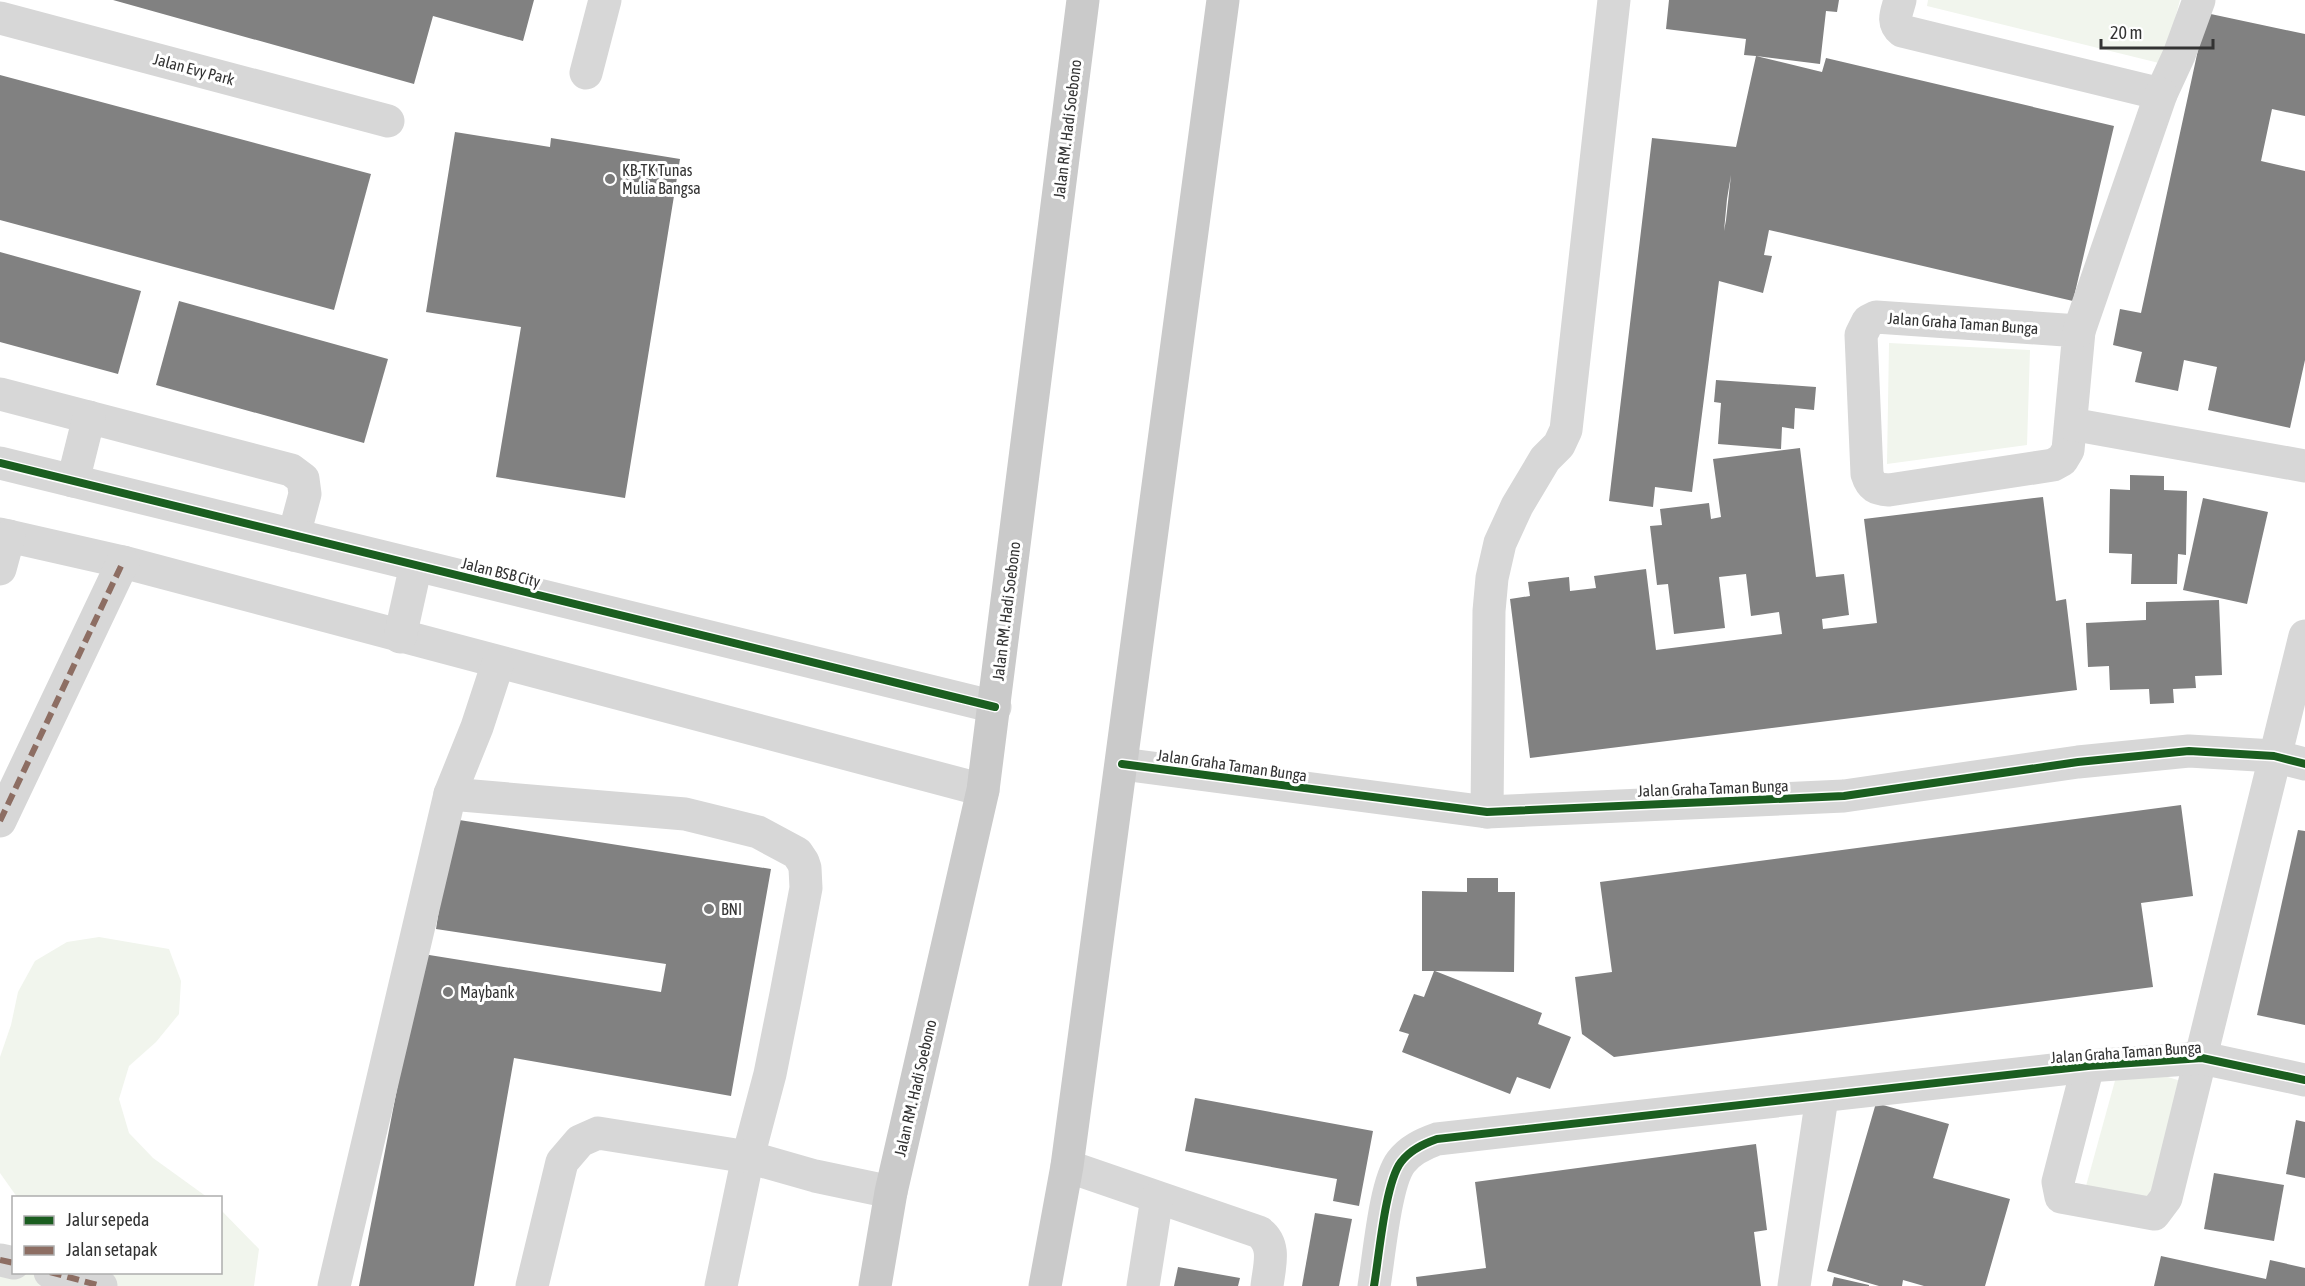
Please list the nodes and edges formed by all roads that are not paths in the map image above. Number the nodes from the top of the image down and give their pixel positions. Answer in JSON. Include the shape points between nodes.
{"nodes":[{"id":1,"x":605,"y":0,"type":"edge"},
{"id":2,"x":1083,"y":0,"type":"edge"},
{"id":3,"x":1223,"y":0,"type":"edge"},
{"id":4,"x":1614,"y":0,"type":"edge"},
{"id":5,"x":1900,"y":0,"type":"edge"},
{"id":6,"x":2199,"y":0,"type":"edge"},
{"id":7,"x":0,"y":18,"type":"edge"},
{"id":8,"x":586,"y":73,"type":"dead end"},
{"id":9,"x":2161,"y":94,"type":"junction"},
{"id":10,"x":388,"y":121,"type":"dead end"},
{"id":11,"x":2079,"y":331,"type":"junction"},
{"id":12,"x":0,"y":394,"type":"edge"},
{"id":13,"x":89,"y":417,"type":"junction"},
{"id":14,"x":2071,"y":423,"type":"junction"},
{"id":15,"x":0,"y":463,"type":"edge"},
{"id":16,"x":2305,"y":465,"type":"edge"},
{"id":17,"x":73,"y":481,"type":"junction"},
{"id":18,"x":4,"y":535,"type":"edge"},
{"id":19,"x":294,"y":535,"type":"junction"},
{"id":20,"x":123,"y":562,"type":"junction"},
{"id":21,"x":416,"y":565,"type":"junction"},
{"id":22,"x":0,"y":569,"type":"edge"},
{"id":23,"x":2305,"y":636,"type":"edge"},
{"id":24,"x":400,"y":637,"type":"junction"},
{"id":25,"x":498,"y":663,"type":"junction"},
{"id":26,"x":995,"y":707,"type":"junction"},
{"id":27,"x":2290,"y":760,"type":"edge"},
{"id":28,"x":1122,"y":764,"type":"junction"},
{"id":29,"x":983,"y":790,"type":"junction"},
{"id":30,"x":450,"y":794,"type":"junction"},
{"id":31,"x":1487,"y":812,"type":"junction"},
{"id":32,"x":0,"y":821,"type":"edge"},
{"id":33,"x":2202,"y":1058,"type":"junction"},
{"id":34,"x":2088,"y":1066,"type":"junction"},
{"id":35,"x":2305,"y":1080,"type":"edge"},
{"id":36,"x":1822,"y":1097,"type":"junction"},
{"id":37,"x":748,"y":1157,"type":"junction"},
{"id":38,"x":1066,"y":1166,"type":"junction"},
{"id":39,"x":891,"y":1192,"type":"junction"},
{"id":40,"x":1157,"y":1198,"type":"junction"},
{"id":41,"x":57,"y":1274,"type":"edge"},
{"id":42,"x":101,"y":1286,"type":"edge"},
{"id":43,"x":334,"y":1286,"type":"edge"},
{"id":44,"x":532,"y":1286,"type":"edge"},
{"id":45,"x":722,"y":1286,"type":"edge"},
{"id":46,"x":875,"y":1286,"type":"edge"},
{"id":47,"x":1045,"y":1286,"type":"edge"},
{"id":48,"x":1143,"y":1286,"type":"edge"},
{"id":49,"x":1267,"y":1286,"type":"edge"},
{"id":50,"x":1374,"y":1286,"type":"edge"},
{"id":51,"x":1794,"y":1286,"type":"edge"}],
"edges":[{"from":1,"to":8,"type":"street"},
{"from":2,"to":26,"type":"main road","name":"Jalan RM. Hadi Soebono"},
{"from":3,"to":28,"type":"main road"},
{"from":4,"to":31,"type":"street","via":[[1566,430],[1517,506],[1500,543],[1492,578]]},
{"from":5,"to":9,"type":"street","via":[[1895,19],[1902,31]]},
{"from":6,"to":9,"type":"street"},
{"from":7,"to":10,"type":"street","name":"Jalan Evy Park"},
{"from":9,"to":11,"type":"street"},
{"from":11,"to":14,"type":"street","name":"Jalan Graha Taman Bunga"},
{"from":11,"to":14,"type":"street","name":"Jalan Graha Taman Bunga","via":[[1876,316],[1868,321],[1861,335],[1867,474],[1876,489],[2052,465],[2062,460],[2067,450]]},
{"from":12,"to":13,"type":"street"},
{"from":13,"to":17,"type":"street"},
{"from":13,"to":19,"type":"street","via":[[291,470],[303,479],[305,494]]},
{"from":14,"to":16,"type":"street"},
{"from":15,"to":17,"type":"street","name":"Jalan BSB City"},
{"from":17,"to":19,"type":"street","name":"Jalan BSB City"},
{"from":18,"to":20,"type":"street"},
{"from":18,"to":22,"type":"street"},
{"from":19,"to":21,"type":"street","name":"Jalan BSB City"},
{"from":20,"to":24,"type":"street"},
{"from":20,"to":32,"type":"street"},
{"from":21,"to":24,"type":"street"},
{"from":21,"to":26,"type":"street","name":"Jalan BSB City"},
{"from":23,"to":27,"type":"street","name":"Jalan Graha Taman Bunga"},
{"from":24,"to":25,"type":"street"},
{"from":25,"to":29,"type":"street"},
{"from":25,"to":30,"type":"street"},
{"from":26,"to":29,"type":"main road","name":"Jalan RM. Hadi Soebono"},
{"from":27,"to":31,"type":"street","name":"Jalan Graha Taman Bunga","via":[[2189,751],[2078,762],[1844,796]]},
{"from":27,"to":33,"type":"street","name":"Jalan Graha Taman Bunga"},
{"from":28,"to":31,"type":"street","name":"Jalan Graha Taman Bunga"},
{"from":28,"to":38,"type":"main road"},
{"from":29,"to":39,"type":"main road","name":"Jalan RM. Hadi Soebono"},
{"from":30,"to":37,"type":"street","via":[[685,814],[758,832],[797,853],[805,868],[806,888],[770,1074]]},
{"from":30,"to":43,"type":"street"},
{"from":33,"to":34,"type":"street","name":"Jalan Graha Taman Bunga"},
{"from":33,"to":34,"type":"street","name":"Jalan Graha Taman Bunga","via":[[2166,1198],[2154,1214],[2061,1197],[2058,1191]]},
{"from":33,"to":35,"type":"street","name":"Jalan Graha Taman Bunga"},
{"from":34,"to":36,"type":"street","name":"Jalan Graha Taman Bunga"},
{"from":36,"to":50,"type":"street","name":"Jalan Graha Taman Bunga","via":[[1457,1136],[1417,1147],[1401,1162],[1391,1183]]},
{"from":36,"to":51,"type":"street"},
{"from":37,"to":39,"type":"street"},
{"from":37,"to":44,"type":"street","via":[[598,1132],[580,1141],[562,1162]]},
{"from":37,"to":45,"type":"street"},
{"from":38,"to":40,"type":"street"},
{"from":38,"to":47,"type":"main road"},
{"from":39,"to":46,"type":"main road","name":"Jalan RM. Hadi Soebono"},
{"from":40,"to":48,"type":"street"},
{"from":40,"to":49,"type":"street","via":[[1266,1237],[1272,1250]]},
{"from":41,"to":42,"type":"street"}]}
